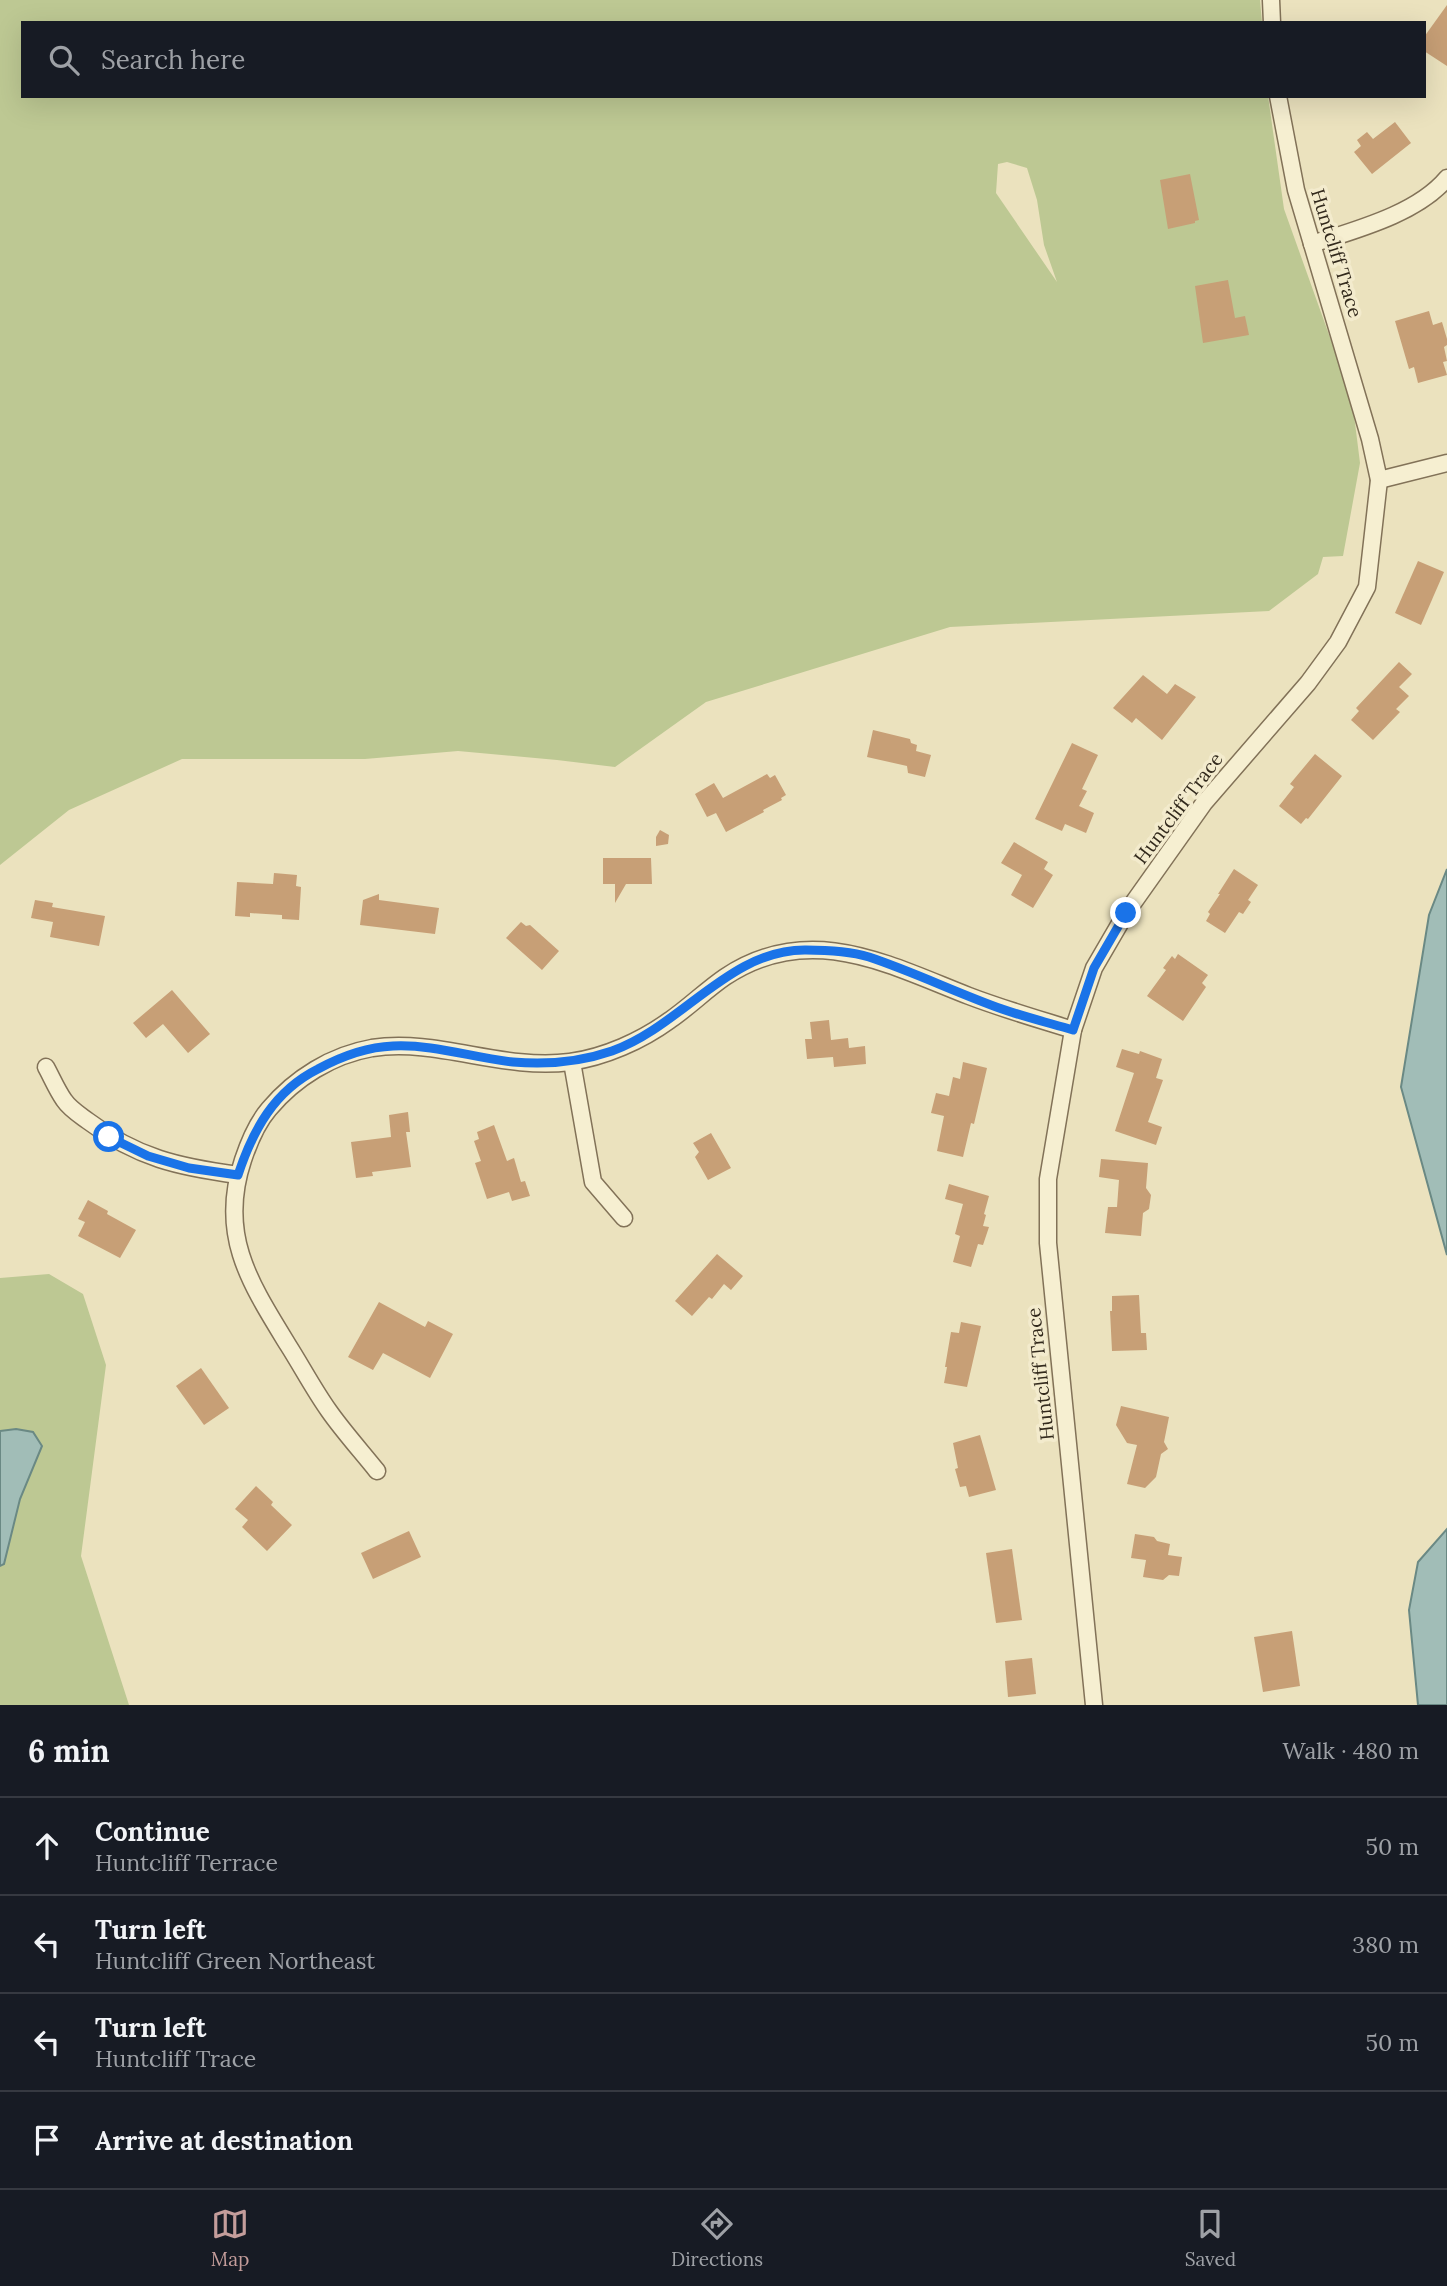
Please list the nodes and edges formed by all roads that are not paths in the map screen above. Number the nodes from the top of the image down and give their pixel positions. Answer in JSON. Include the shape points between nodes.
{"nodes":[{"id":1,"x":1271,"y":0,"type":"edge"},
{"id":2,"x":1272,"y":21,"type":"edge"},
{"id":3,"x":1278,"y":98,"type":"edge"},
{"id":4,"x":1447,"y":178,"type":"edge"},
{"id":5,"x":1312,"y":244,"type":"junction"},
{"id":6,"x":1447,"y":463,"type":"edge"},
{"id":7,"x":1379,"y":480,"type":"junction"},
{"id":8,"x":1073,"y":1030,"type":"junction"},
{"id":9,"x":572,"y":1062,"type":"junction"},
{"id":10,"x":46,"y":1067,"type":"dead end"},
{"id":11,"x":238,"y":1175,"type":"junction"},
{"id":12,"x":624,"y":1218,"type":"dead end"},
{"id":13,"x":377,"y":1471,"type":"dead end"},
{"id":14,"x":1094,"y":1705,"type":"edge"}],
"edges":[{"from":1,"to":2,"type":"street"},
{"from":3,"to":5,"type":"street","name":"Huntcliff Trace"},
{"from":4,"to":5,"type":"street","via":[[1381,222]]},
{"from":5,"to":7,"type":"street","name":"Huntcliff Trace"},
{"from":6,"to":7,"type":"street"},
{"from":7,"to":8,"type":"street","name":"Huntcliff Trace","via":[[1367,587],[1338,642],[1204,803],[1126,913],[1094,968]]},
{"from":8,"to":9,"type":"street","via":[[1003,1009],[867,957],[802,950],[746,964],[645,1037]]},
{"from":8,"to":14,"type":"street","name":"Huntcliff Trace","via":[[1048,1179],[1048,1243]]},
{"from":9,"to":11,"type":"street","via":[[512,1062],[425,1047],[392,1046],[345,1055],[305,1075],[282,1094],[253,1135]]},
{"from":9,"to":12,"type":"street","via":[[593,1182]]},
{"from":10,"to":11,"type":"street","via":[[64,1101],[109,1137],[178,1165]]},
{"from":11,"to":13,"type":"street","via":[[235,1234],[253,1288],[328,1410]]}]}
